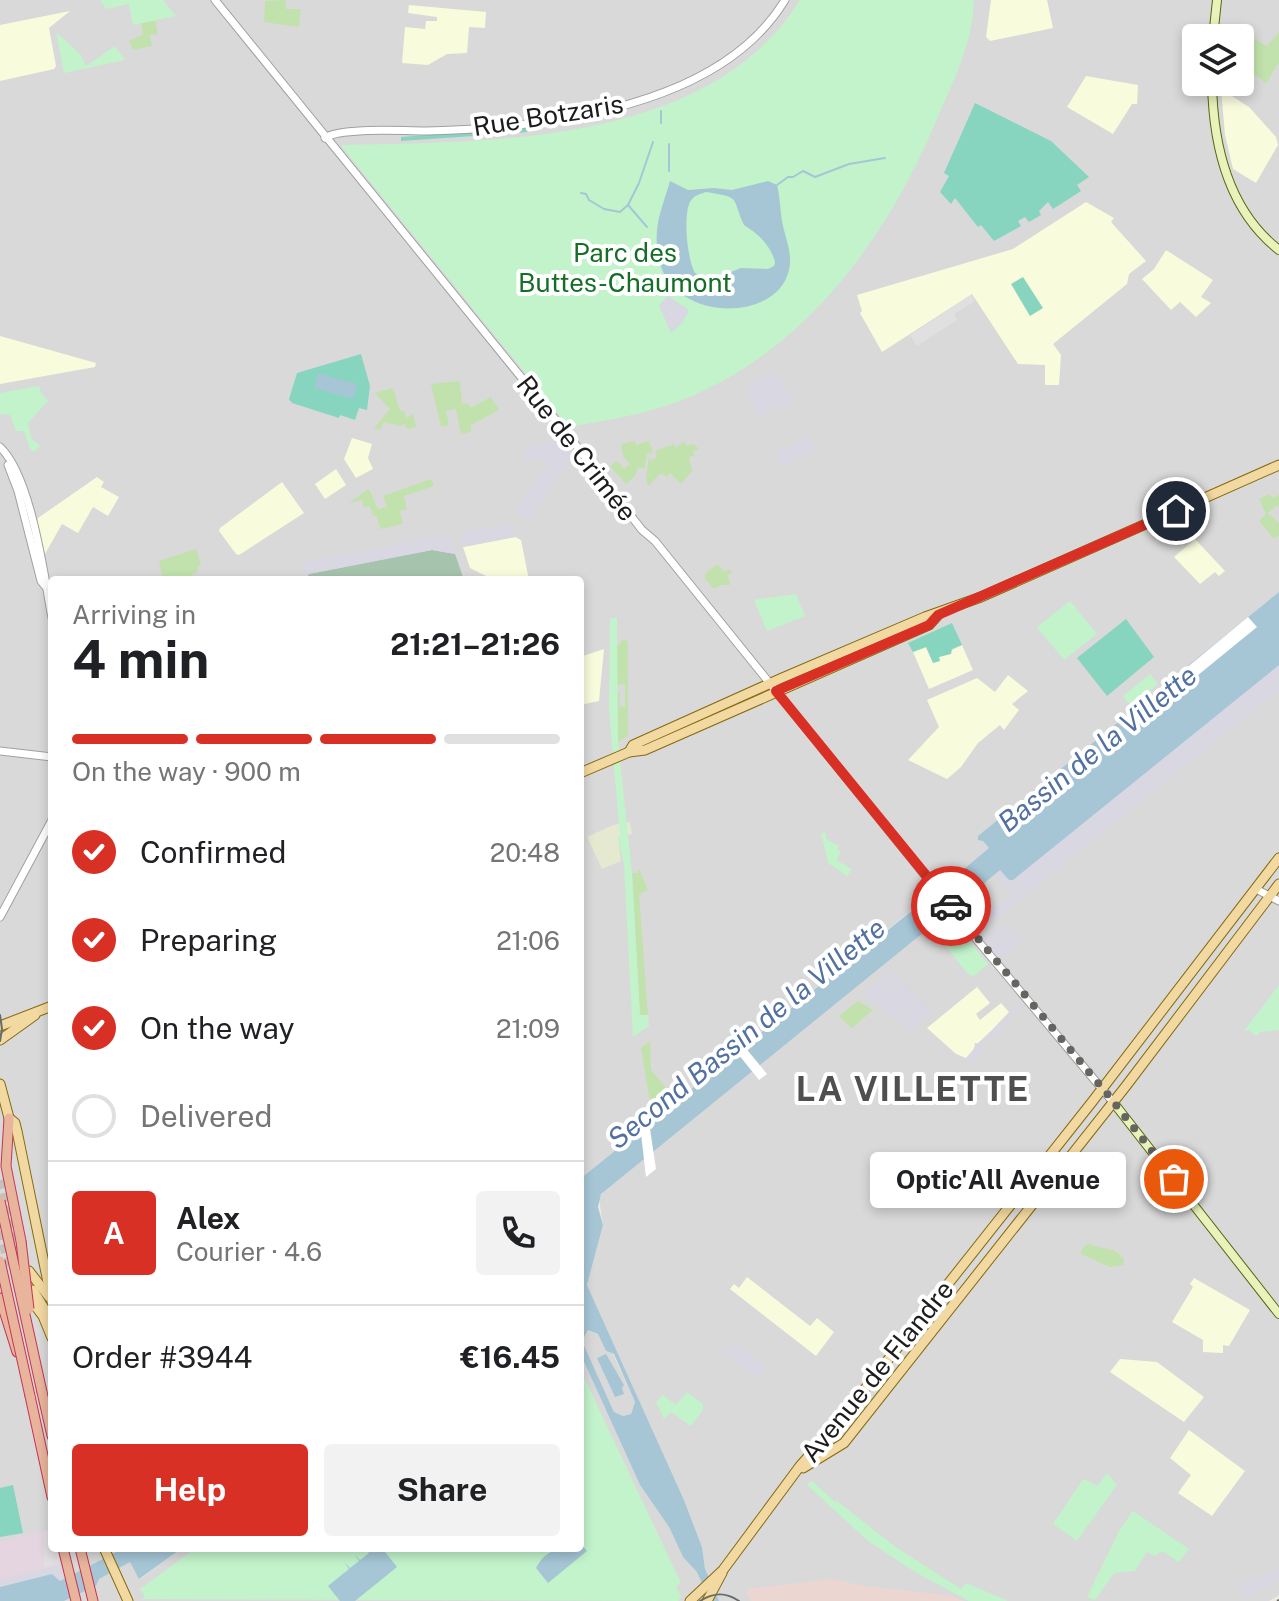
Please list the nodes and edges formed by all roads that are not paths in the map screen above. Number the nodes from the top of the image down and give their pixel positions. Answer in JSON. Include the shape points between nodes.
{"nodes":[{"id":1,"x":215,"y":0,"type":"edge"},
{"id":2,"x":785,"y":0,"type":"edge"},
{"id":3,"x":1217,"y":0,"type":"edge"},
{"id":4,"x":1214,"y":24,"type":"edge"},
{"id":5,"x":1214,"y":96,"type":"edge"},
{"id":6,"x":325,"y":138,"type":"junction"},
{"id":7,"x":1279,"y":250,"type":"edge"},
{"id":8,"x":0,"y":450,"type":"edge"},
{"id":9,"x":1279,"y":465,"type":"edge"},
{"id":10,"x":48,"y":598,"type":"edge"},
{"id":11,"x":773,"y":687,"type":"junction"},
{"id":12,"x":0,"y":751,"type":"edge"},
{"id":13,"x":48,"y":757,"type":"edge"},
{"id":14,"x":584,"y":771,"type":"edge"},
{"id":15,"x":48,"y":828,"type":"edge"},
{"id":16,"x":1279,"y":858,"type":"edge"},
{"id":17,"x":1279,"y":884,"type":"edge"},
{"id":18,"x":1256,"y":889,"type":"junction"},
{"id":19,"x":1275,"y":898,"type":"edge"},
{"id":20,"x":8,"y":904,"type":"junction"},
{"id":21,"x":0,"y":910,"type":"edge"},
{"id":22,"x":0,"y":917,"type":"edge"},
{"id":23,"x":48,"y":1008,"type":"edge"},
{"id":24,"x":3,"y":1033,"type":"edge"},
{"id":25,"x":0,"y":1050,"type":"edge"},
{"id":26,"x":0,"y":1084,"type":"edge"},
{"id":27,"x":1102,"y":1088,"type":"junction"},
{"id":28,"x":1113,"y":1102,"type":"junction"},
{"id":29,"x":4,"y":1118,"type":"edge"},
{"id":30,"x":0,"y":1201,"type":"edge"},
{"id":31,"x":0,"y":1261,"type":"tunnel mouth"},
{"id":32,"x":29,"y":1271,"type":"tunnel mouth"},
{"id":33,"x":48,"y":1282,"type":"edge"},
{"id":34,"x":33,"y":1290,"type":"dead end"},
{"id":35,"x":48,"y":1296,"type":"edge"},
{"id":36,"x":0,"y":1298,"type":"edge"},
{"id":37,"x":33,"y":1303,"type":"dead end"},
{"id":38,"x":1279,"y":1314,"type":"edge"},
{"id":39,"x":48,"y":1316,"type":"edge"},
{"id":40,"x":48,"y":1328,"type":"edge"},
{"id":41,"x":35,"y":1360,"type":"junction"},
{"id":42,"x":23,"y":1365,"type":"junction"},
{"id":43,"x":48,"y":1418,"type":"edge"},
{"id":44,"x":797,"y":1471,"type":"junction"},
{"id":45,"x":48,"y":1479,"type":"edge"},
{"id":46,"x":65,"y":1552,"type":"edge"},
{"id":47,"x":81,"y":1552,"type":"edge"},
{"id":48,"x":105,"y":1552,"type":"edge"},
{"id":49,"x":723,"y":1570,"type":"junction"},
{"id":50,"x":128,"y":1600,"type":"edge"},
{"id":51,"x":76,"y":1601,"type":"edge"},
{"id":52,"x":93,"y":1601,"type":"edge"},
{"id":53,"x":690,"y":1601,"type":"edge"},
{"id":54,"x":707,"y":1601,"type":"edge"}],
"edges":[{"from":1,"to":6,"type":"street","name":"Rue de Crimée"},
{"from":2,"to":6,"type":"street","name":"Rue Botzaris","via":[[764,28],[728,59],[639,100],[527,123]]},
{"from":3,"to":4,"type":"main road"},
{"from":5,"to":7,"type":"main road","via":[[1229,180],[1249,219]]},
{"from":6,"to":11,"type":"street","name":"Rue de Crimée"},
{"from":8,"to":10,"type":"street","via":[[15,481]]},
{"from":9,"to":11,"type":"main road"},
{"from":11,"to":14,"type":"main road"},
{"from":11,"to":27,"type":"street","name":"Rue de Crimée"},
{"from":12,"to":13,"type":"street"},
{"from":15,"to":20,"type":"street"},
{"from":16,"to":18,"type":"main road","name":"Avenue de Flandre"},
{"from":17,"to":19,"type":"main road","name":"Avenue de Flandre"},
{"from":18,"to":19,"type":"street"},
{"from":18,"to":27,"type":"main road","name":"Avenue de Flandre"},
{"from":19,"to":28,"type":"main road","name":"Avenue de Flandre"},
{"from":20,"to":21,"type":"street"},
{"from":20,"to":22,"type":"street"},
{"from":23,"to":24,"type":"main road","via":[[32,1012]]},
{"from":24,"to":25,"type":"main road"},
{"from":26,"to":29,"type":"main road"},
{"from":27,"to":28,"type":"street"},
{"from":27,"to":44,"type":"main road","name":"Avenue de Flandre"},
{"from":28,"to":38,"type":"main road"},
{"from":28,"to":44,"type":"main road","name":"Avenue de Flandre","via":[[844,1443]]},
{"from":29,"to":33,"type":"main road","via":[[15,1123]]},
{"from":29,"to":41,"type":"highway","bridge":true,"via":[[6,1166]]},
{"from":30,"to":41,"type":"highway","bridge":true},
{"from":31,"to":42,"type":"highway","bridge":true},
{"from":32,"to":35,"type":"main road"},
{"from":34,"to":39,"type":"main road"},
{"from":36,"to":42,"type":"highway","bridge":true},
{"from":37,"to":40,"type":"main road"},
{"from":41,"to":43,"type":"highway","bridge":true},
{"from":42,"to":45,"type":"highway","bridge":true},
{"from":44,"to":49,"type":"main road"},
{"from":46,"to":51,"type":"highway"},
{"from":47,"to":52,"type":"highway"},
{"from":48,"to":50,"type":"main road"},
{"from":49,"to":53,"type":"main road"},
{"from":49,"to":54,"type":"main road"}]}
